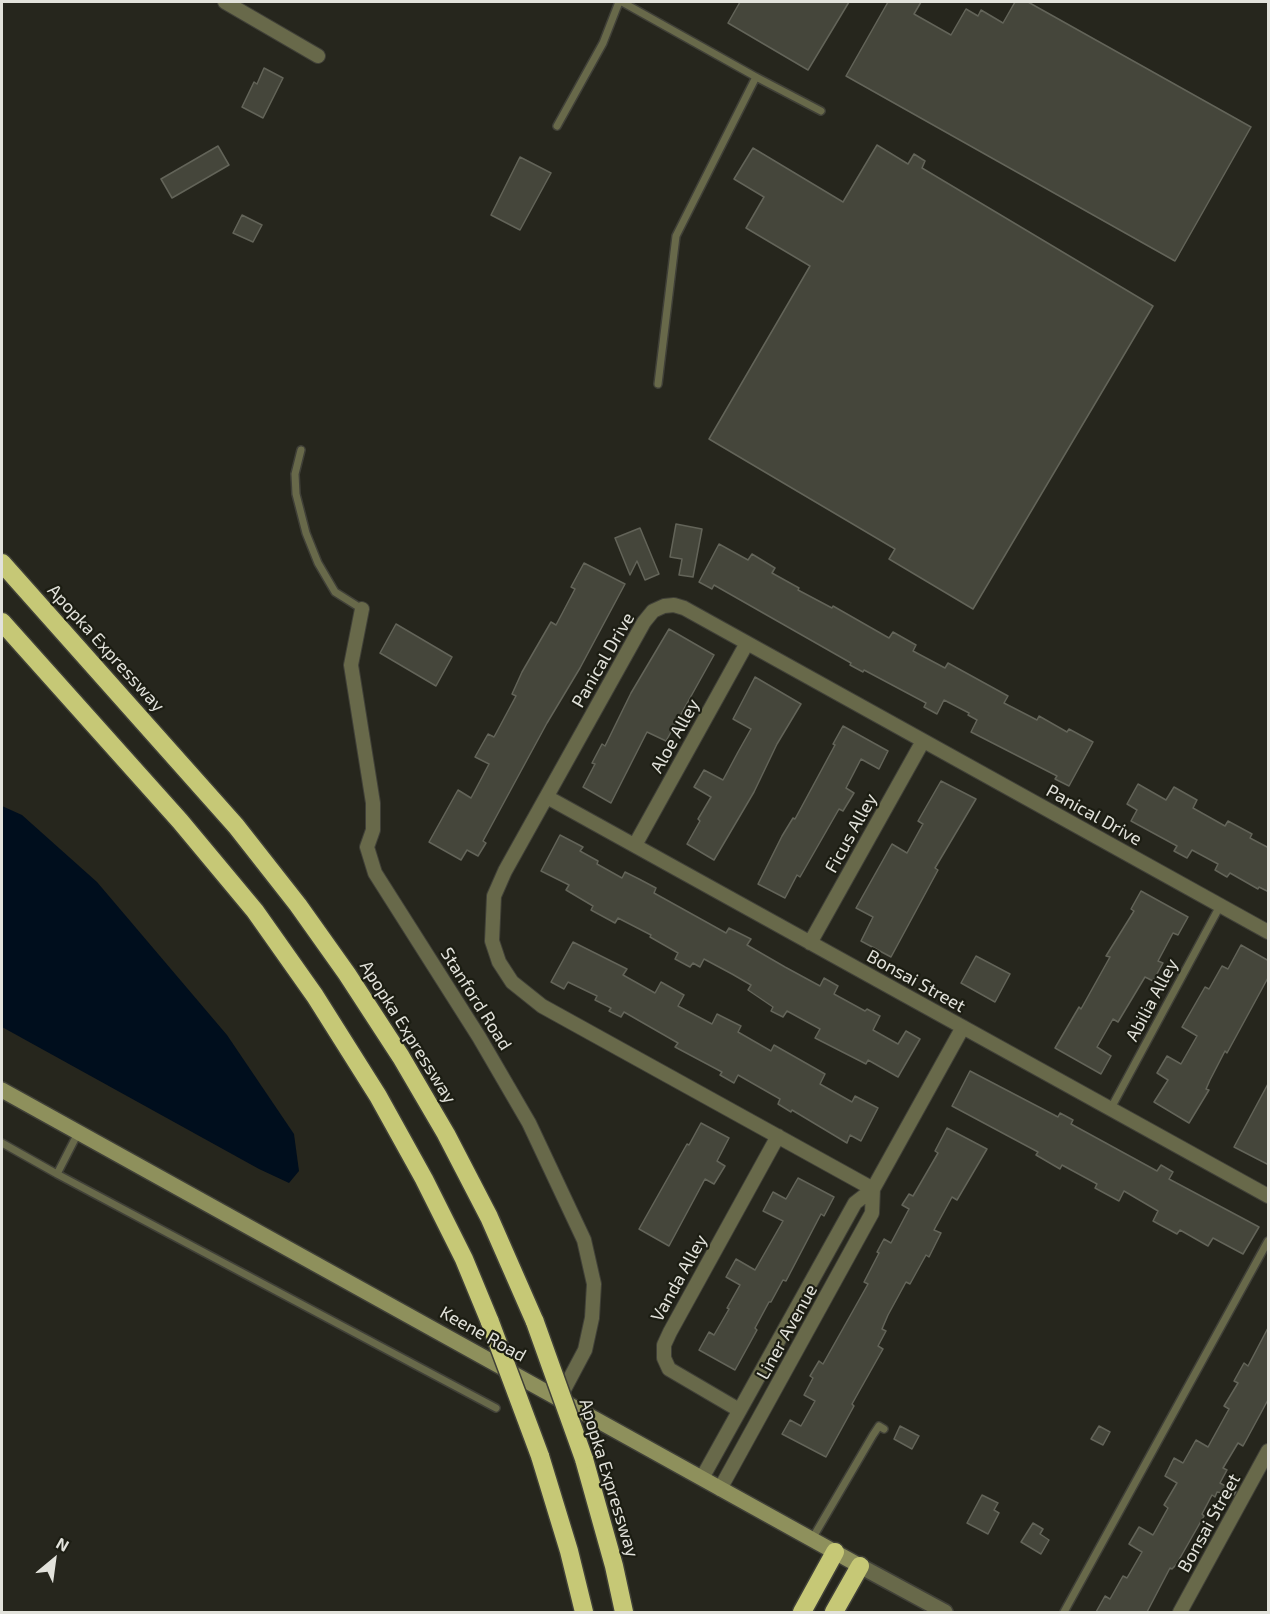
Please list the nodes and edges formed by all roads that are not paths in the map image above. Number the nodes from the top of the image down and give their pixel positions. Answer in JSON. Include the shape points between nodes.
{"nodes":[{"id":1,"x":225,"y":2,"type":"edge"},
{"id":2,"x":620,"y":2,"type":"edge"},
{"id":3,"x":318,"y":56,"type":"dead end"},
{"id":4,"x":756,"y":77,"type":"junction"},
{"id":5,"x":821,"y":111,"type":"dead end"},
{"id":6,"x":557,"y":126,"type":"dead end"},
{"id":7,"x":658,"y":384,"type":"dead end"},
{"id":8,"x":301,"y":450,"type":"dead end"},
{"id":9,"x":2,"y":563,"type":"edge"},
{"id":10,"x":362,"y":609,"type":"joint"},
{"id":11,"x":2,"y":622,"type":"edge"},
{"id":12,"x":747,"y":643,"type":"junction"},
{"id":13,"x":923,"y":741,"type":"junction"},
{"id":14,"x":547,"y":797,"type":"junction"},
{"id":15,"x":635,"y":845,"type":"junction"},
{"id":16,"x":1220,"y":906,"type":"junction"},
{"id":17,"x":1269,"y":932,"type":"edge"},
{"id":18,"x":810,"y":943,"type":"junction"},
{"id":19,"x":963,"y":1027,"type":"junction"},
{"id":20,"x":2,"y":1090,"type":"edge"},
{"id":21,"x":1111,"y":1108,"type":"junction"},
{"id":22,"x":78,"y":1133,"type":"junction"},
{"id":23,"x":778,"y":1136,"type":"junction"},
{"id":24,"x":2,"y":1143,"type":"edge"},
{"id":25,"x":57,"y":1174,"type":"junction"},
{"id":26,"x":873,"y":1189,"type":"junction"},
{"id":27,"x":1269,"y":1196,"type":"edge"},
{"id":28,"x":1269,"y":1241,"type":"edge"},
{"id":29,"x":559,"y":1399,"type":"junction"},
{"id":30,"x":496,"y":1408,"type":"dead end"},
{"id":31,"x":739,"y":1410,"type":"junction"},
{"id":32,"x":884,"y":1429,"type":"dead end"},
{"id":33,"x":1269,"y":1451,"type":"edge"},
{"id":34,"x":702,"y":1478,"type":"junction"},
{"id":35,"x":720,"y":1489,"type":"junction"},
{"id":36,"x":812,"y":1539,"type":"junction"},
{"id":37,"x":835,"y":1552,"type":"junction"},
{"id":38,"x":860,"y":1566,"type":"junction"},
{"id":39,"x":584,"y":1612,"type":"edge"},
{"id":40,"x":624,"y":1612,"type":"edge"},
{"id":41,"x":802,"y":1612,"type":"edge"},
{"id":42,"x":834,"y":1612,"type":"edge"},
{"id":43,"x":945,"y":1612,"type":"edge"},
{"id":44,"x":1064,"y":1612,"type":"edge"},
{"id":45,"x":1180,"y":1612,"type":"edge"}],
"edges":[{"from":1,"to":3,"type":"street"},
{"from":2,"to":4,"type":"lane"},
{"from":2,"to":6,"type":"lane","via":[[603,43]]},
{"from":4,"to":5,"type":"lane"},
{"from":4,"to":7,"type":"lane","via":[[676,236]]},
{"from":8,"to":10,"type":"lane","via":[[295,474],[296,494],[306,533],[335,592]]},
{"from":9,"to":40,"type":"highway","name":"Apopka Expressway","bridge":true,"via":[[236,825],[298,904],[401,1057],[489,1217],[535,1322],[584,1459]]},
{"from":10,"to":29,"type":"street","name":"Stanford Road","via":[[351,665],[373,803],[373,830],[367,847],[375,873],[529,1123],[584,1240],[594,1284],[592,1318],[585,1350]]},
{"from":11,"to":39,"type":"highway","bridge":true,"via":[[255,911],[378,1096],[464,1259],[490,1322],[540,1456]]},
{"from":12,"to":13,"type":"street","name":"Panical Drive"},
{"from":12,"to":14,"type":"street","name":"Panical Drive","via":[[684,608],[674,605],[653,611]]},
{"from":12,"to":15,"type":"street","name":"Aloe Alley"},
{"from":13,"to":16,"type":"street","name":"Panical Drive"},
{"from":13,"to":18,"type":"street","name":"Ficus Alley"},
{"from":14,"to":15,"type":"street","name":"Bonsai Street"},
{"from":14,"to":23,"type":"street","name":"Panical Drive","via":[[494,896],[492,941],[512,982],[542,1006]]},
{"from":15,"to":18,"type":"street","name":"Bonsai Street"},
{"from":16,"to":17,"type":"street","name":"Panical Drive"},
{"from":16,"to":21,"type":"lane","name":"Abilia Alley"},
{"from":18,"to":19,"type":"street","name":"Bonsai Street"},
{"from":19,"to":21,"type":"street","name":"Bonsai Street"},
{"from":19,"to":26,"type":"street","name":"Liner Avenue"},
{"from":20,"to":22,"type":"main road","name":"Keene Road"},
{"from":21,"to":27,"type":"street","name":"Bonsai Street"},
{"from":22,"to":25,"type":"lane"},
{"from":22,"to":29,"type":"main road","name":"Keene Road"},
{"from":23,"to":26,"type":"street","name":"Panical Drive"},
{"from":23,"to":31,"type":"street","name":"Vanda Alley","via":[[664,1345],[669,1370]]},
{"from":24,"to":25,"type":"lane"},
{"from":25,"to":30,"type":"lane"},
{"from":26,"to":31,"type":"street","name":"Liner Avenue","via":[[855,1203]]},
{"from":26,"to":35,"type":"street","name":"Liner Avenue","via":[[872,1213]]},
{"from":28,"to":44,"type":"lane"},
{"from":29,"to":34,"type":"main road","name":"Keene Road"},
{"from":31,"to":34,"type":"street","name":"Liner Avenue"},
{"from":32,"to":36,"type":"lane","via":[[879,1426],[873,1435]]},
{"from":33,"to":45,"type":"street","name":"Bonsai Street"},
{"from":34,"to":35,"type":"main road","name":"Keene Road"},
{"from":35,"to":36,"type":"main road","name":"Keene Road"},
{"from":36,"to":37,"type":"main road","name":"Keene Road"},
{"from":37,"to":38,"type":"main road","name":"Keene Road"},
{"from":37,"to":41,"type":"highway"},
{"from":38,"to":42,"type":"highway"},
{"from":38,"to":43,"type":"street","name":"Keene Road"}]}
